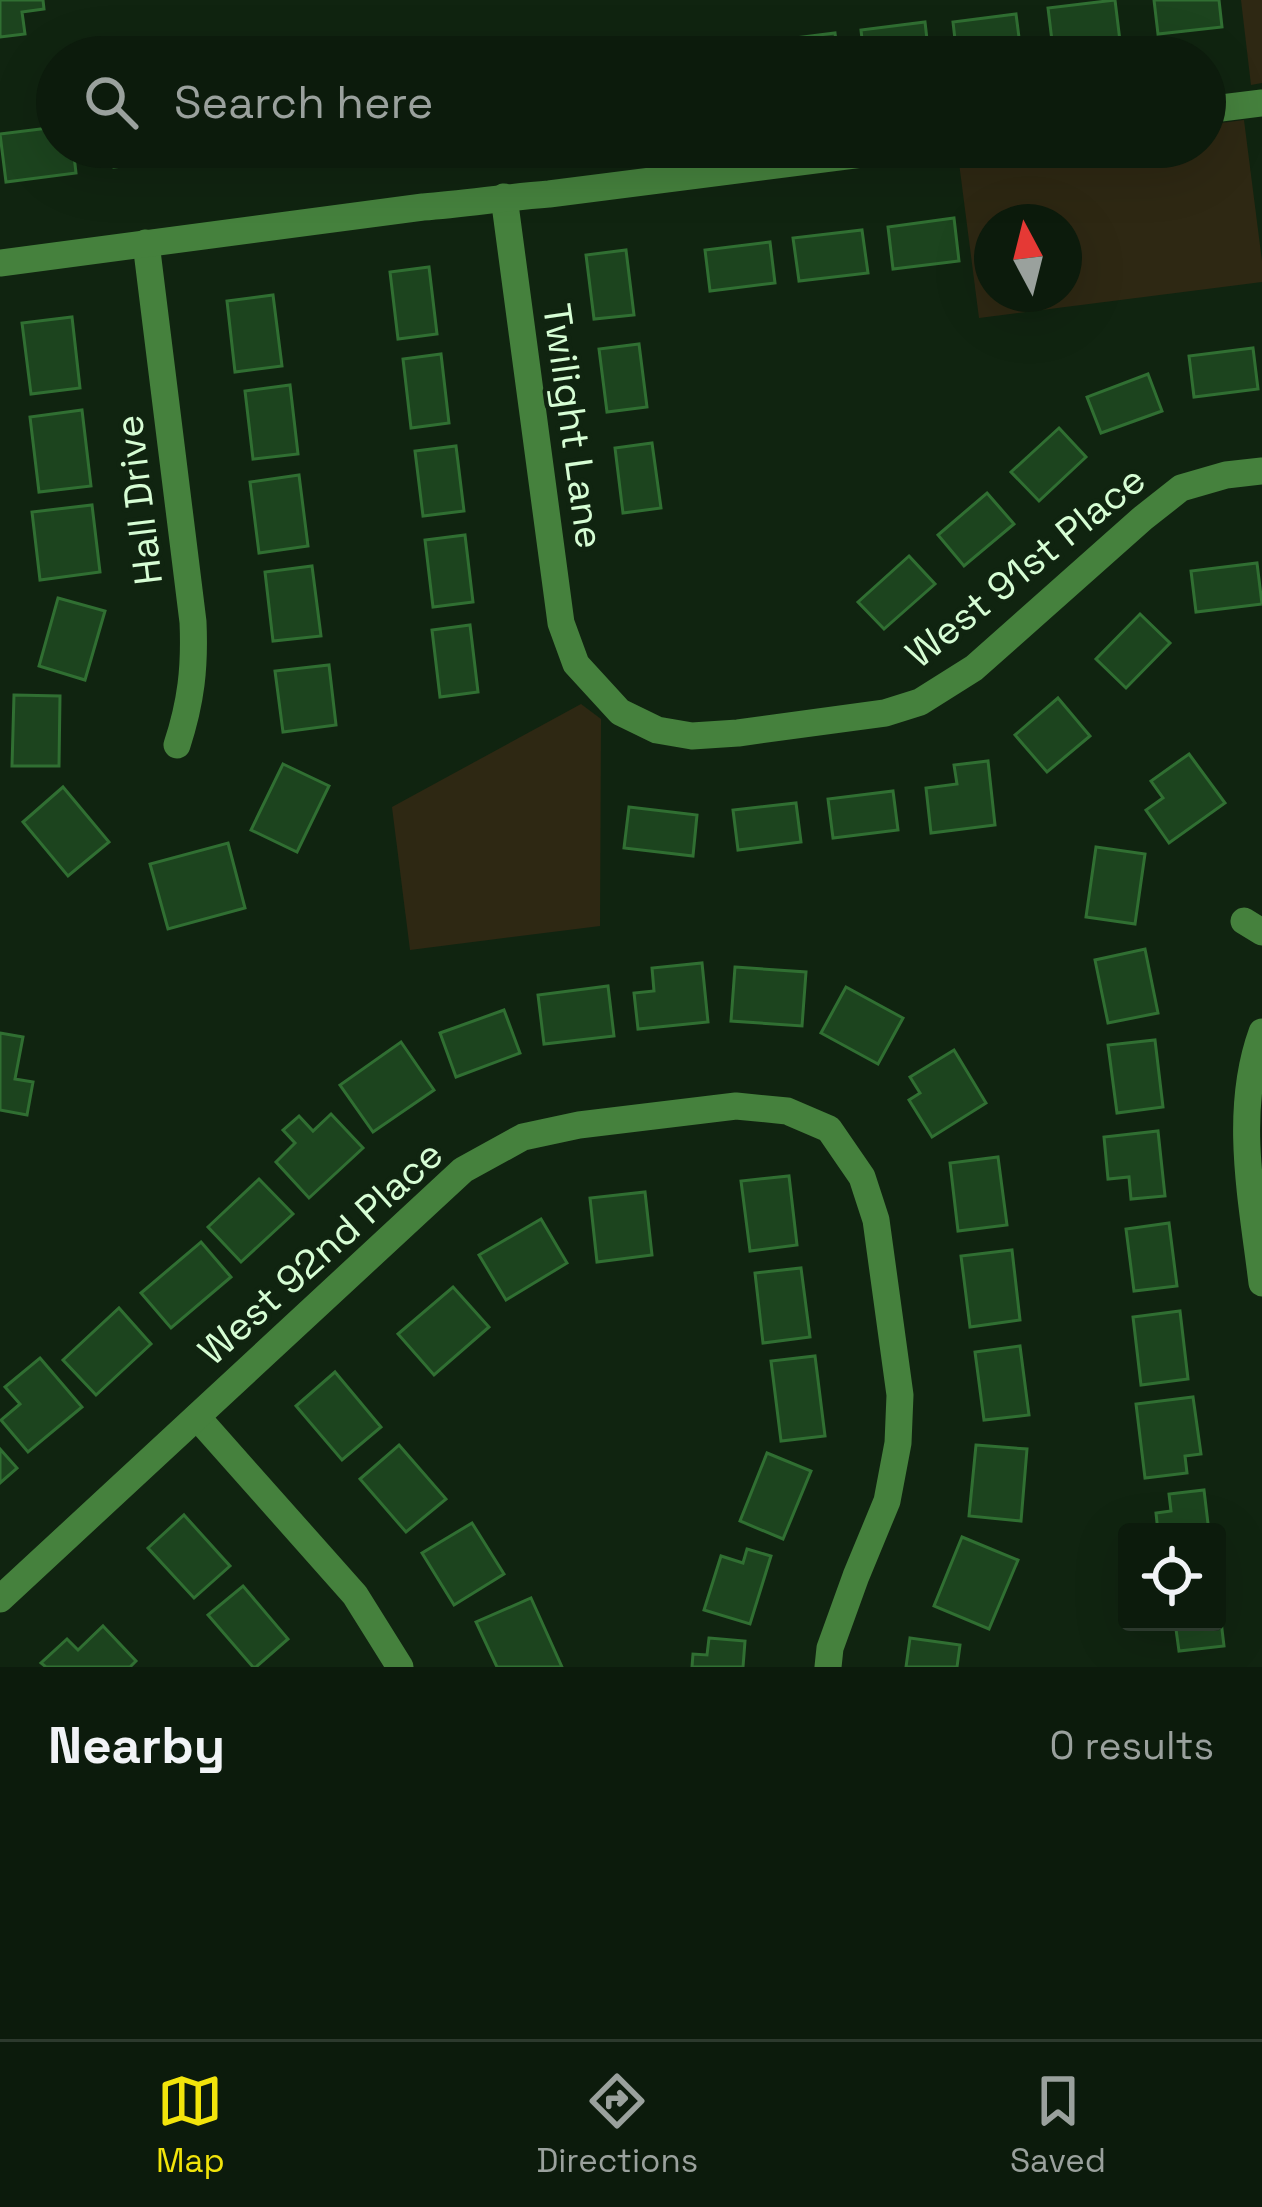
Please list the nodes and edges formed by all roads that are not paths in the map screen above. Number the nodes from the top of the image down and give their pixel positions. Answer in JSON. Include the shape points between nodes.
{"nodes":[{"id":1,"x":1262,"y":103,"type":"edge"},
{"id":2,"x":1226,"y":107,"type":"edge"},
{"id":3,"x":753,"y":168,"type":"edge"},
{"id":4,"x":504,"y":197,"type":"junction"},
{"id":5,"x":146,"y":243,"type":"junction"},
{"id":6,"x":0,"y":263,"type":"edge"},
{"id":7,"x":1262,"y":471,"type":"edge"},
{"id":8,"x":576,"y":664,"type":"joint"},
{"id":9,"x":177,"y":745,"type":"dead end"},
{"id":10,"x":1262,"y":1032,"type":"edge"},
{"id":11,"x":1262,"y":1282,"type":"edge"},
{"id":12,"x":197,"y":1417,"type":"junction"},
{"id":13,"x":0,"y":1599,"type":"edge"},
{"id":14,"x":400,"y":1667,"type":"edge"},
{"id":15,"x":828,"y":1667,"type":"edge"}],
"edges":[{"from":1,"to":2,"type":"street"},
{"from":3,"to":4,"type":"street"},
{"from":4,"to":5,"type":"street"},
{"from":4,"to":8,"type":"street","name":"Twilight Lane","via":[[561,623]]},
{"from":5,"to":6,"type":"street"},
{"from":5,"to":9,"type":"street","name":"Hall Drive","via":[[193,622],[195,662]]},
{"from":7,"to":8,"type":"street","name":"West 91st Place","via":[[1181,488],[974,668],[885,713],[692,736],[620,712]]},
{"from":10,"to":11,"type":"street","via":[[1245,1134]]},
{"from":12,"to":13,"type":"street","name":"West 92nd Place"},
{"from":12,"to":14,"type":"street","via":[[355,1595]]},
{"from":12,"to":15,"type":"street","name":"West 92nd Place","via":[[463,1170],[523,1137],[736,1106],[787,1111],[830,1129],[862,1177],[876,1220],[900,1395],[887,1501]]}]}
